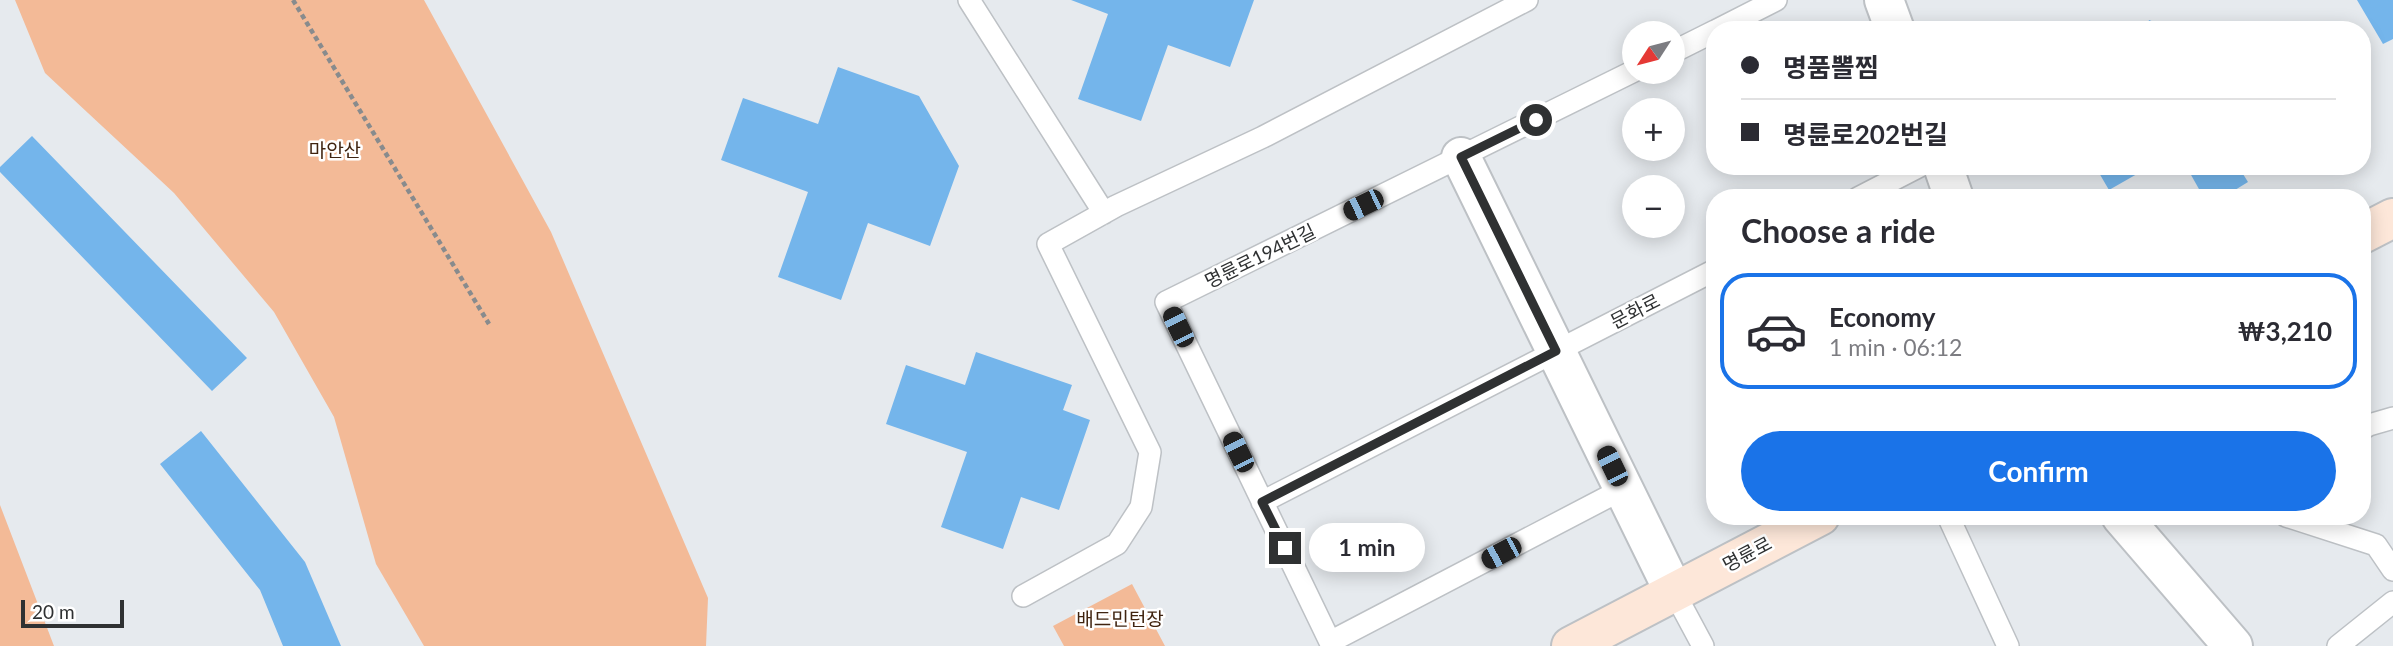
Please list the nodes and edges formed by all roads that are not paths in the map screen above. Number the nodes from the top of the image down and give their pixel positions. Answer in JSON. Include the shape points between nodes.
{"nodes":[{"id":1,"x":969,"y":0,"type":"edge"},
{"id":2,"x":1527,"y":0,"type":"edge"},
{"id":3,"x":1776,"y":0,"type":"edge"},
{"id":4,"x":1884,"y":0,"type":"edge"},
{"id":5,"x":1734,"y":21,"type":"edge"},
{"id":6,"x":1892,"y":21,"type":"edge"},
{"id":7,"x":1706,"y":35,"type":"edge"},
{"id":8,"x":1685,"y":46,"type":"edge"},
{"id":9,"x":1622,"y":77,"type":"edge"},
{"id":10,"x":1461,"y":157,"type":"junction"},
{"id":11,"x":1903,"y":175,"type":"edge"},
{"id":12,"x":1875,"y":189,"type":"edge"},
{"id":13,"x":1104,"y":213,"type":"junction"},
{"id":14,"x":2393,"y":218,"type":"edge"},
{"id":15,"x":2371,"y":229,"type":"edge"},
{"id":16,"x":1706,"y":275,"type":"edge"},
{"id":17,"x":1556,"y":351,"type":"junction"},
{"id":18,"x":2393,"y":418,"type":"edge"},
{"id":19,"x":2371,"y":424,"type":"edge"},
{"id":20,"x":1623,"y":489,"type":"junction"},
{"id":21,"x":1262,"y":502,"type":"junction"},
{"id":22,"x":1803,"y":525,"type":"edge"},
{"id":23,"x":1952,"y":525,"type":"edge"},
{"id":24,"x":2129,"y":525,"type":"edge"},
{"id":25,"x":2315,"y":525,"type":"edge"},
{"id":26,"x":2393,"y":570,"type":"edge"},
{"id":27,"x":1674,"y":593,"type":"junction"},
{"id":28,"x":1023,"y":596,"type":"dead end"},
{"id":29,"x":2393,"y":602,"type":"edge"},
{"id":30,"x":1331,"y":644,"type":"edge"},
{"id":31,"x":1571,"y":646,"type":"edge"},
{"id":32,"x":1703,"y":646,"type":"edge"},
{"id":33,"x":2008,"y":646,"type":"edge"},
{"id":34,"x":2233,"y":646,"type":"edge"},
{"id":35,"x":2338,"y":646,"type":"edge"}],
"edges":[{"from":1,"to":13,"type":"lane"},
{"from":2,"to":13,"type":"lane","via":[[1263,137]]},
{"from":3,"to":5,"type":"lane"},
{"from":4,"to":6,"type":"street"},
{"from":7,"to":8,"type":"lane"},
{"from":9,"to":10,"type":"lane"},
{"from":10,"to":17,"type":"street"},
{"from":10,"to":21,"type":"lane","name":"명륜로194번길","via":[[1166,302]]},
{"from":11,"to":12,"type":"lane"},
{"from":13,"to":28,"type":"lane","via":[[1048,244],[1150,452],[1142,507],[1117,544]]},
{"from":14,"to":15,"type":"main road"},
{"from":16,"to":17,"type":"lane","name":"문화로"},
{"from":17,"to":20,"type":"street"},
{"from":17,"to":21,"type":"lane"},
{"from":18,"to":19,"type":"lane"},
{"from":20,"to":27,"type":"street"},
{"from":20,"to":30,"type":"lane"},
{"from":21,"to":30,"type":"lane"},
{"from":22,"to":27,"type":"main road","name":"명륜로"},
{"from":23,"to":33,"type":"lane"},
{"from":24,"to":34,"type":"street"},
{"from":25,"to":26,"type":"lane","via":[[2376,545]]},
{"from":27,"to":31,"type":"main road","name":"명륜로"},
{"from":27,"to":32,"type":"lane"},
{"from":29,"to":35,"type":"lane"}]}
